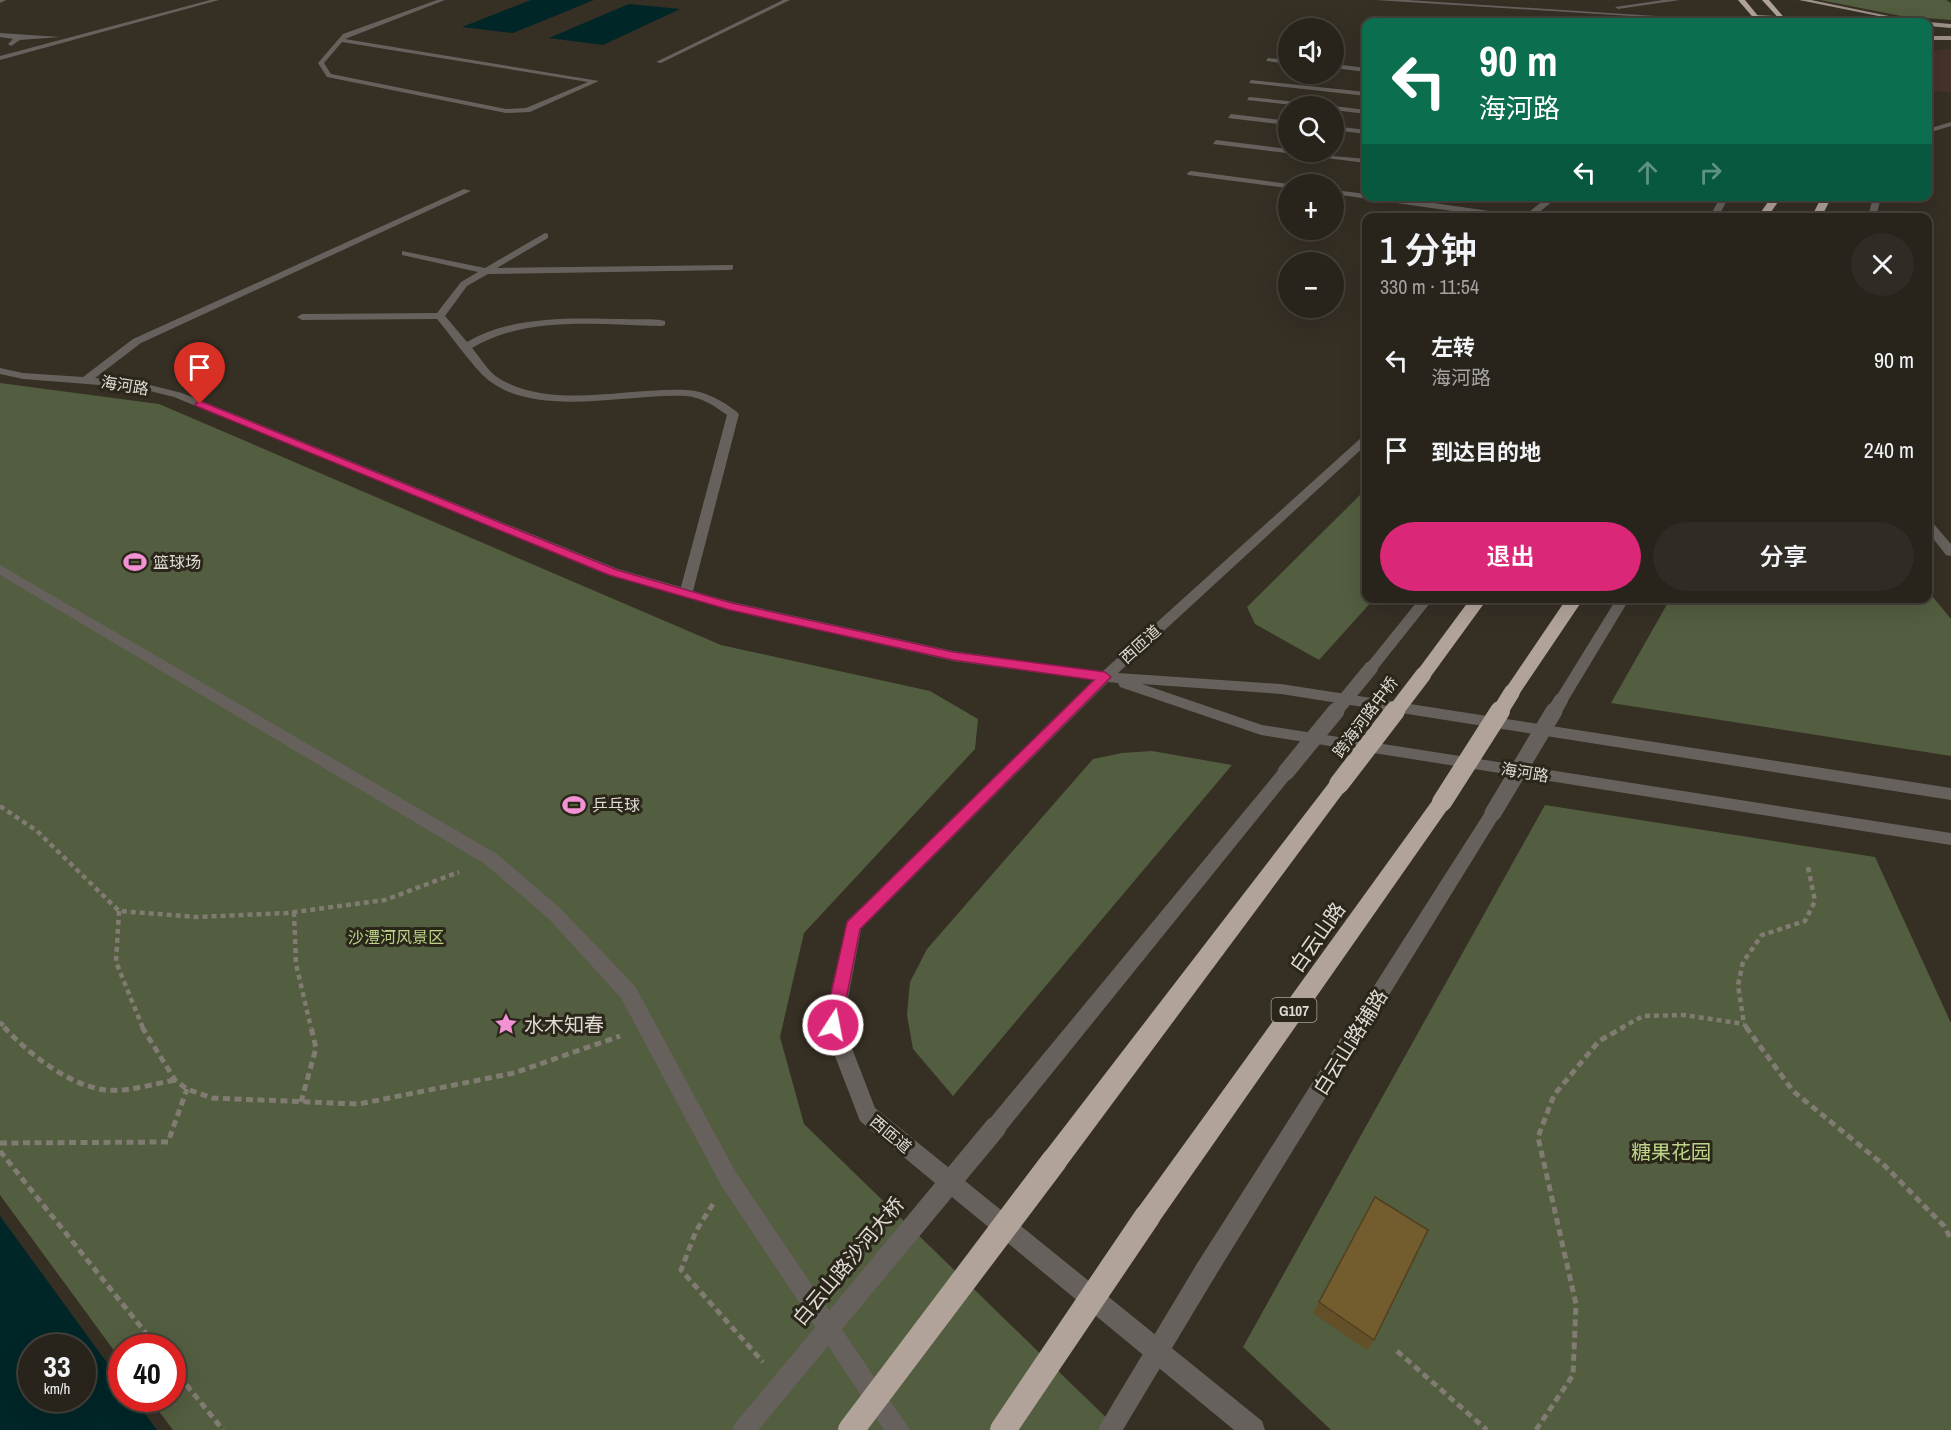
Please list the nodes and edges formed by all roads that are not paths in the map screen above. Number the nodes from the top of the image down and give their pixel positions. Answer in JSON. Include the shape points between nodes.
{"nodes":[{"id":1,"x":216,"y":0,"type":"edge"},
{"id":2,"x":442,"y":0,"type":"edge"},
{"id":3,"x":787,"y":0,"type":"edge"},
{"id":4,"x":1379,"y":0,"type":"edge"},
{"id":5,"x":1428,"y":0,"type":"edge"},
{"id":6,"x":1677,"y":0,"type":"edge"},
{"id":7,"x":1741,"y":0,"type":"edge"},
{"id":8,"x":1765,"y":0,"type":"edge"},
{"id":9,"x":1802,"y":0,"type":"edge"},
{"id":10,"x":1593,"y":11,"type":"junction"},
{"id":11,"x":1630,"y":18,"type":"edge"},
{"id":12,"x":1690,"y":18,"type":"edge"},
{"id":13,"x":1722,"y":18,"type":"edge"},
{"id":14,"x":1757,"y":18,"type":"edge"},
{"id":15,"x":1781,"y":18,"type":"edge"},
{"id":16,"x":1894,"y":18,"type":"edge"},
{"id":17,"x":1932,"y":25,"type":"edge"},
{"id":18,"x":1951,"y":27,"type":"edge"},
{"id":19,"x":1932,"y":32,"type":"edge"},
{"id":20,"x":1951,"y":33,"type":"edge"},
{"id":21,"x":0,"y":35,"type":"edge"},
{"id":22,"x":1951,"y":38,"type":"edge"},
{"id":23,"x":18,"y":39,"type":"junction"},
{"id":24,"x":69,"y":39,"type":"junction"},
{"id":25,"x":1932,"y":39,"type":"edge"},
{"id":26,"x":341,"y":40,"type":"junction"},
{"id":27,"x":25,"y":51,"type":"junction"},
{"id":28,"x":0,"y":58,"type":"edge"},
{"id":29,"x":1268,"y":60,"type":"dead end"},
{"id":30,"x":1278,"y":61,"type":"edge"},
{"id":31,"x":658,"y":62,"type":"dead end"},
{"id":32,"x":1344,"y":67,"type":"edge"},
{"id":33,"x":1362,"y":70,"type":"edge"},
{"id":34,"x":1251,"y":82,"type":"dead end"},
{"id":35,"x":1362,"y":94,"type":"edge"},
{"id":36,"x":1248,"y":99,"type":"dead end"},
{"id":37,"x":1278,"y":102,"type":"edge"},
{"id":38,"x":1344,"y":109,"type":"edge"},
{"id":39,"x":1362,"y":112,"type":"edge"},
{"id":40,"x":1231,"y":116,"type":"dead end"},
{"id":41,"x":1278,"y":122,"type":"edge"},
{"id":42,"x":1951,"y":124,"type":"edge"},
{"id":43,"x":1344,"y":129,"type":"edge"},
{"id":44,"x":1932,"y":130,"type":"edge"},
{"id":45,"x":1362,"y":132,"type":"edge"},
{"id":46,"x":1216,"y":141,"type":"dead end"},
{"id":47,"x":1278,"y":150,"type":"edge"},
{"id":48,"x":1344,"y":158,"type":"edge"},
{"id":49,"x":1362,"y":160,"type":"edge"},
{"id":50,"x":1191,"y":173,"type":"dead end"},
{"id":51,"x":1278,"y":185,"type":"edge"},
{"id":52,"x":467,"y":191,"type":"dead end"},
{"id":53,"x":1344,"y":193,"type":"edge"},
{"id":54,"x":1362,"y":196,"type":"edge"},
{"id":55,"x":1400,"y":201,"type":"edge"},
{"id":56,"x":1548,"y":201,"type":"edge"},
{"id":57,"x":1488,"y":213,"type":"edge"},
{"id":58,"x":1532,"y":213,"type":"edge"},
{"id":59,"x":545,"y":236,"type":"dead end"},
{"id":60,"x":405,"y":253,"type":"dead end"},
{"id":61,"x":730,"y":267,"type":"dead end"},
{"id":62,"x":487,"y":271,"type":"junction"},
{"id":63,"x":440,"y":316,"type":"junction"},
{"id":64,"x":302,"y":317,"type":"dead end"},
{"id":65,"x":662,"y":323,"type":"dead end"},
{"id":66,"x":468,"y":346,"type":"junction"},
{"id":67,"x":0,"y":370,"type":"edge"},
{"id":68,"x":86,"y":380,"type":"junction"},
{"id":69,"x":1362,"y":443,"type":"edge"},
{"id":70,"x":1932,"y":530,"type":"edge"},
{"id":71,"x":1951,"y":552,"type":"edge"},
{"id":72,"x":0,"y":569,"type":"edge"},
{"id":73,"x":686,"y":594,"type":"junction"},
{"id":74,"x":1424,"y":603,"type":"edge"},
{"id":75,"x":1476,"y":603,"type":"edge"},
{"id":76,"x":1573,"y":603,"type":"edge"},
{"id":77,"x":1621,"y":603,"type":"edge"},
{"id":78,"x":1105,"y":677,"type":"junction"},
{"id":79,"x":1951,"y":794,"type":"edge"},
{"id":80,"x":1951,"y":839,"type":"edge"},
{"id":81,"x":995,"y":1128,"type":"joint"},
{"id":82,"x":744,"y":1430,"type":"edge"},
{"id":83,"x":851,"y":1430,"type":"edge"},
{"id":84,"x":898,"y":1430,"type":"edge"},
{"id":85,"x":1003,"y":1430,"type":"edge"},
{"id":86,"x":1110,"y":1430,"type":"edge"},
{"id":87,"x":1253,"y":1430,"type":"edge"}],
"edges":[{"from":1,"to":24,"type":"street"},
{"from":2,"to":26,"type":"street","via":[[345,35]]},
{"from":3,"to":31,"type":"street"},
{"from":4,"to":10,"type":"street"},
{"from":5,"to":10,"type":"street"},
{"from":6,"to":10,"type":"street"},
{"from":7,"to":14,"type":"highway"},
{"from":8,"to":15,"type":"highway"},
{"from":9,"to":16,"type":"main road"},
{"from":10,"to":11,"type":"street"},
{"from":10,"to":12,"type":"street"},
{"from":10,"to":13,"type":"street"},
{"from":17,"to":18,"type":"main road"},
{"from":19,"to":20,"type":"main road"},
{"from":21,"to":23,"type":"street"},
{"from":22,"to":25,"type":"main road"},
{"from":23,"to":24,"type":"street"},
{"from":23,"to":27,"type":"street","via":[[9,45]]},
{"from":24,"to":27,"type":"street"},
{"from":26,"to":26,"type":"street","via":[[321,63],[329,76],[506,111],[526,110],[596,81]]},
{"from":27,"to":28,"type":"street"},
{"from":29,"to":30,"type":"street"},
{"from":32,"to":33,"type":"street"},
{"from":34,"to":35,"type":"street"},
{"from":36,"to":37,"type":"street"},
{"from":38,"to":39,"type":"street"},
{"from":40,"to":41,"type":"street"},
{"from":42,"to":44,"type":"street"},
{"from":43,"to":45,"type":"street"},
{"from":46,"to":47,"type":"street"},
{"from":48,"to":49,"type":"street"},
{"from":50,"to":51,"type":"street"},
{"from":52,"to":68,"type":"street","via":[[136,341]]},
{"from":53,"to":54,"type":"street"},
{"from":55,"to":57,"type":"street"},
{"from":56,"to":58,"type":"street"},
{"from":59,"to":62,"type":"street"},
{"from":60,"to":62,"type":"street"},
{"from":61,"to":62,"type":"street"},
{"from":62,"to":63,"type":"street","via":[[464,284]]},
{"from":63,"to":64,"type":"street"},
{"from":63,"to":66,"type":"street"},
{"from":65,"to":66,"type":"street","via":[[541,324],[496,330]]},
{"from":66,"to":73,"type":"street","via":[[494,380],[528,395],[600,398],[688,393],[717,402],[734,414]]},
{"from":67,"to":68,"type":"street","name":"海河路","via":[[23,376]]},
{"from":68,"to":73,"type":"street","name":"海河路","via":[[178,395],[613,572]]},
{"from":69,"to":78,"type":"street","name":"西匝道"},
{"from":70,"to":71,"type":"street"},
{"from":72,"to":84,"type":"street","via":[[490,860],[563,923],[628,992],[728,1178]]},
{"from":73,"to":78,"type":"street","name":"海河路","via":[[953,656]]},
{"from":74,"to":81,"type":"street","name":"跨海河路中桥","bridge":true},
{"from":75,"to":83,"type":"highway","name":"跨海河路中桥","bridge":true},
{"from":76,"to":85,"type":"highway","name":"白云山路","number":"G107","bridge":true,"via":[[1442,802],[1147,1217]]},
{"from":77,"to":86,"type":"street","name":"白云山路辅路","bridge":true},
{"from":78,"to":79,"type":"street","name":"海河路","via":[[1281,689]]},
{"from":78,"to":80,"type":"street","name":"海河路","via":[[1261,730]]},
{"from":78,"to":87,"type":"street","name":"西匝道","via":[[853,926],[833,1025],[867,1114]]},
{"from":81,"to":82,"type":"street","name":"白云山路沙河大桥","bridge":true}]}
